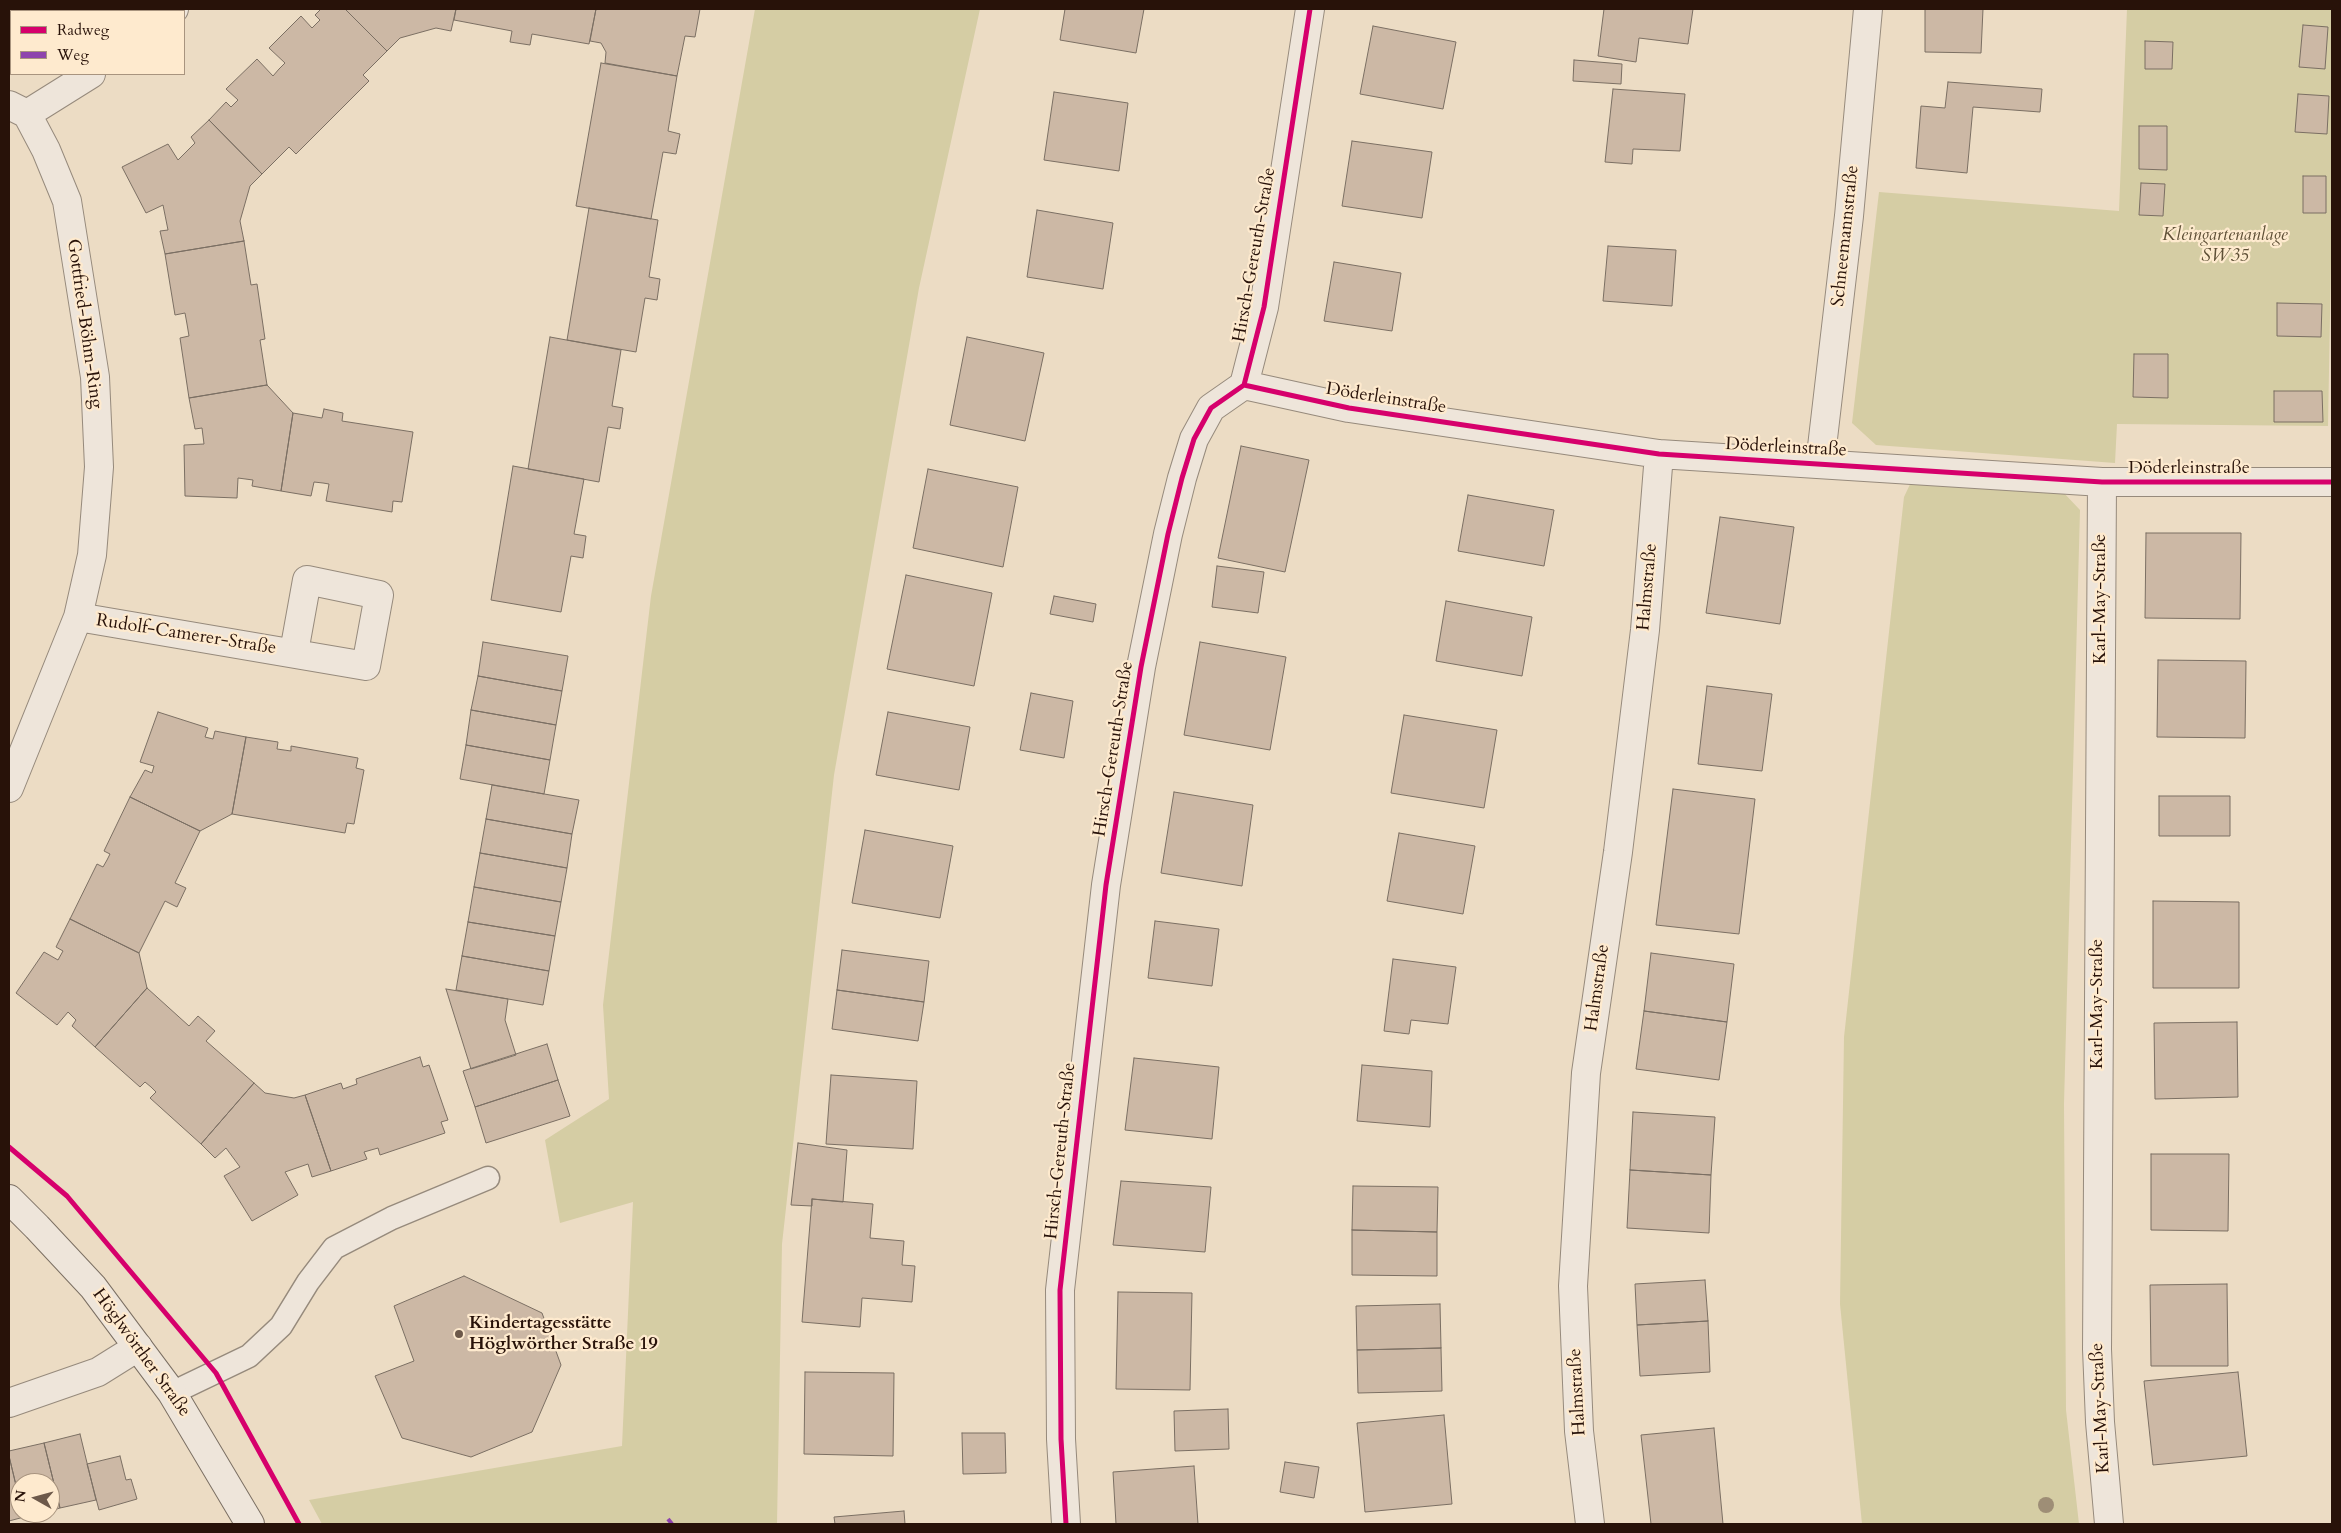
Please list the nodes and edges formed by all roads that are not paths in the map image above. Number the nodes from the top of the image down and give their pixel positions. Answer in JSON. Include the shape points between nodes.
{"nodes":[{"id":1,"x":1310,"y":9,"type":"edge"},
{"id":2,"x":1868,"y":9,"type":"edge"},
{"id":3,"x":89,"y":75,"type":"edge"},
{"id":4,"x":18,"y":109,"type":"edge"},
{"id":5,"x":1244,"y":385,"type":"junction"},
{"id":6,"x":1658,"y":454,"type":"junction"},
{"id":7,"x":1820,"y":464,"type":"junction"},
{"id":8,"x":2102,"y":482,"type":"junction"},
{"id":9,"x":2332,"y":482,"type":"edge"},
{"id":10,"x":78,"y":617,"type":"junction"},
{"id":11,"x":294,"y":652,"type":"dead end"},
{"id":12,"x":9,"y":788,"type":"edge"},
{"id":13,"x":488,"y":1178,"type":"dead end"},
{"id":14,"x":9,"y":1200,"type":"edge"},
{"id":15,"x":138,"y":1347,"type":"junction"},
{"id":16,"x":172,"y":1393,"type":"junction"},
{"id":17,"x":9,"y":1403,"type":"edge"},
{"id":18,"x":250,"y":1524,"type":"edge"},
{"id":19,"x":1066,"y":1524,"type":"edge"},
{"id":20,"x":1590,"y":1524,"type":"edge"},
{"id":21,"x":2109,"y":1524,"type":"edge"}],
"edges":[{"from":1,"to":5,"type":"street","name":"Hirsch-Gereuth-Straße","via":[[1264,307]]},
{"from":2,"to":7,"type":"street","name":"Schneemannstraße","via":[[1849,216]]},
{"from":3,"to":4,"type":"street"},
{"from":4,"to":10,"type":"street","name":"Gottfried-Böhm-Ring","via":[[46,150],[67,201],[95,377],[99,467],[92,556]]},
{"from":5,"to":6,"type":"street","name":"Döderleinstraße","via":[[1349,408]]},
{"from":5,"to":19,"type":"street","name":"Hirsch-Gereuth-Straße","via":[[1210,408],[1194,439],[1182,478],[1141,667],[1106,885],[1060,1290],[1061,1438]]},
{"from":6,"to":7,"type":"street","name":"Döderleinstraße"},
{"from":6,"to":20,"type":"street","name":"Halmstraße","via":[[1645,630],[1618,852],[1586,1073],[1572,1286],[1579,1431]]},
{"from":7,"to":8,"type":"street","name":"Döderleinstraße"},
{"from":8,"to":9,"type":"street","name":"Döderleinstraße"},
{"from":8,"to":21,"type":"street","name":"Karl-May-Straße","via":[[2097,1349]]},
{"from":10,"to":11,"type":"street","name":"Rudolf-Camerer-Straße"},
{"from":10,"to":12,"type":"street","name":"Gottfried-Böhm-Ring"},
{"from":13,"to":16,"type":"lane","via":[[392,1218],[334,1248],[281,1326],[249,1356]]},
{"from":14,"to":15,"type":"street","name":"Höglwörther Straße","via":[[93,1287]]},
{"from":15,"to":16,"type":"street","name":"Höglwörther Straße"},
{"from":15,"to":17,"type":"street","via":[[98,1372]]},
{"from":16,"to":18,"type":"street","name":"Höglwörther Straße"}]}
